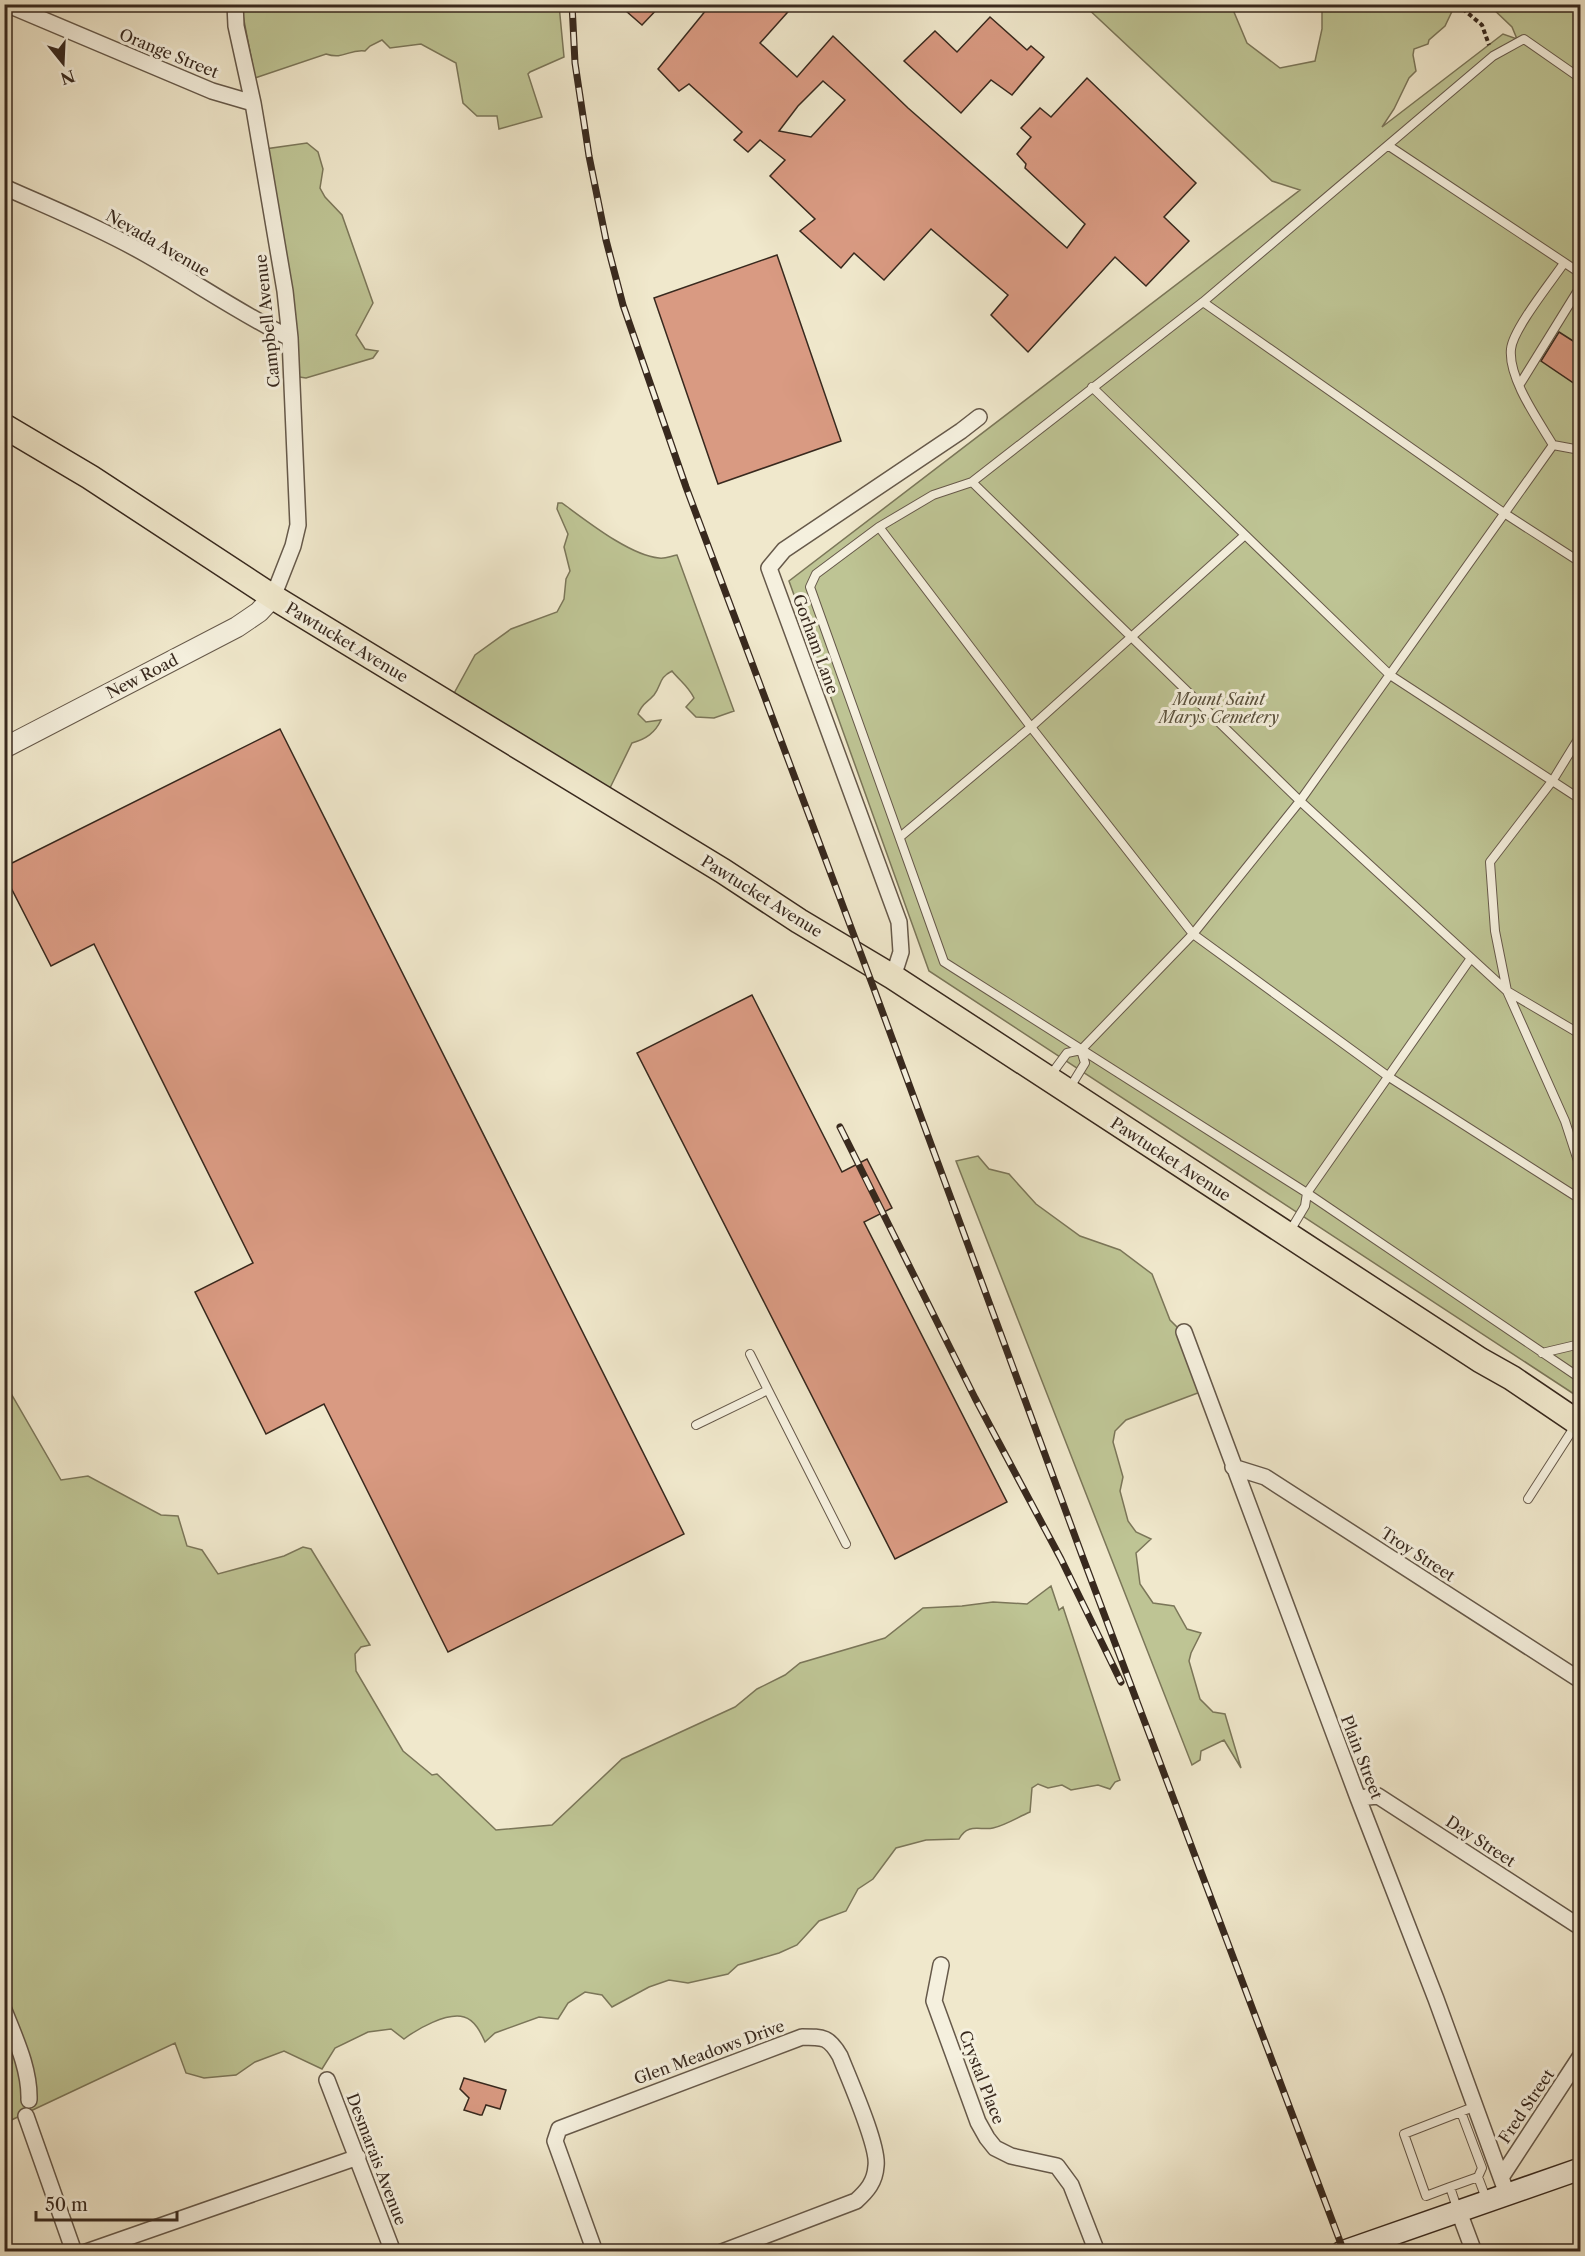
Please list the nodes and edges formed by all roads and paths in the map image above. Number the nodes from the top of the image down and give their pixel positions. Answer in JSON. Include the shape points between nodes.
{"nodes":[{"id":1,"x":6,"y":4,"type":"edge"},
{"id":2,"x":235,"y":4,"type":"edge"},
{"id":3,"x":1457,"y":4,"type":"edge"},
{"id":4,"x":1493,"y":56,"type":"junction"},
{"id":5,"x":1581,"y":78,"type":"edge"},
{"id":6,"x":253,"y":103,"type":"junction"},
{"id":7,"x":1389,"y":146,"type":"junction"},
{"id":8,"x":4,"y":187,"type":"edge"},
{"id":9,"x":1564,"y":263,"type":"junction"},
{"id":10,"x":1581,"y":273,"type":"edge"},
{"id":11,"x":1581,"y":287,"type":"edge"},
{"id":12,"x":1203,"y":302,"type":"junction"},
{"id":13,"x":290,"y":338,"type":"junction"},
{"id":14,"x":1520,"y":384,"type":"junction"},
{"id":15,"x":1092,"y":387,"type":"junction"},
{"id":16,"x":979,"y":417,"type":"dead end"},
{"id":17,"x":4,"y":426,"type":"edge"},
{"id":18,"x":1553,"y":445,"type":"junction"},
{"id":19,"x":1581,"y":450,"type":"edge"},
{"id":20,"x":972,"y":482,"type":"junction"},
{"id":21,"x":1504,"y":513,"type":"junction"},
{"id":22,"x":879,"y":527,"type":"junction"},
{"id":23,"x":1245,"y":535,"type":"junction"},
{"id":24,"x":1581,"y":562,"type":"edge"},
{"id":25,"x":273,"y":597,"type":"junction"},
{"id":26,"x":1132,"y":638,"type":"junction"},
{"id":27,"x":1390,"y":675,"type":"junction"},
{"id":28,"x":1031,"y":727,"type":"junction"},
{"id":29,"x":1581,"y":736,"type":"edge"},
{"id":30,"x":4,"y":748,"type":"edge"},
{"id":31,"x":1553,"y":780,"type":"junction"},
{"id":32,"x":1581,"y":799,"type":"edge"},
{"id":33,"x":1300,"y":801,"type":"junction"},
{"id":34,"x":900,"y":837,"type":"junction"},
{"id":35,"x":1193,"y":934,"type":"junction"},
{"id":36,"x":1471,"y":958,"type":"junction"},
{"id":37,"x":893,"y":977,"type":"junction"},
{"id":38,"x":1507,"y":991,"type":"junction"},
{"id":39,"x":1581,"y":1034,"type":"edge"},
{"id":40,"x":1081,"y":1050,"type":"junction"},
{"id":41,"x":1389,"y":1077,"type":"junction"},
{"id":42,"x":1058,"y":1085,"type":"junction"},
{"id":43,"x":1581,"y":1167,"type":"edge"},
{"id":44,"x":1307,"y":1193,"type":"junction"},
{"id":45,"x":1581,"y":1199,"type":"edge"},
{"id":46,"x":1287,"y":1235,"type":"junction"},
{"id":47,"x":1184,"y":1332,"type":"dead end"},
{"id":48,"x":1581,"y":1344,"type":"edge"},
{"id":49,"x":1542,"y":1353,"type":"junction"},
{"id":50,"x":750,"y":1354,"type":"dead end"},
{"id":51,"x":1581,"y":1378,"type":"edge"},
{"id":52,"x":768,"y":1390,"type":"junction"},
{"id":53,"x":1579,"y":1423,"type":"edge"},
{"id":54,"x":696,"y":1425,"type":"dead end"},
{"id":55,"x":1233,"y":1467,"type":"junction"},
{"id":56,"x":1528,"y":1499,"type":"dead end"},
{"id":57,"x":846,"y":1544,"type":"dead end"},
{"id":58,"x":1581,"y":1680,"type":"edge"},
{"id":59,"x":1358,"y":1798,"type":"junction"},
{"id":60,"x":1581,"y":1927,"type":"edge"},
{"id":61,"x":941,"y":1965,"type":"dead end"},
{"id":62,"x":4,"y":2010,"type":"edge"},
{"id":63,"x":1581,"y":2057,"type":"edge"},
{"id":64,"x":327,"y":2080,"type":"dead end"},
{"id":65,"x":28,"y":2100,"type":"dead end"},
{"id":66,"x":1476,"y":2106,"type":"junction"},
{"id":67,"x":1461,"y":2112,"type":"junction"},
{"id":68,"x":26,"y":2116,"type":"dead end"},
{"id":69,"x":1485,"y":2152,"type":"junction"},
{"id":70,"x":358,"y":2157,"type":"junction"},
{"id":71,"x":1581,"y":2169,"type":"edge"},
{"id":72,"x":1478,"y":2177,"type":"junction"},
{"id":73,"x":1505,"y":2185,"type":"junction"},
{"id":74,"x":1450,"y":2187,"type":"junction"},
{"id":75,"x":1487,"y":2202,"type":"junction"},
{"id":76,"x":1459,"y":2212,"type":"junction"},
{"id":77,"x":74,"y":2252,"type":"edge"},
{"id":78,"x":86,"y":2252,"type":"edge"},
{"id":79,"x":393,"y":2252,"type":"edge"},
{"id":80,"x":595,"y":2252,"type":"edge"},
{"id":81,"x":722,"y":2252,"type":"edge"},
{"id":82,"x":1097,"y":2252,"type":"edge"},
{"id":83,"x":1342,"y":2252,"type":"edge"},
{"id":84,"x":1474,"y":2252,"type":"edge"}],
"edges":[{"from":1,"to":6,"type":"street","name":"Orange Street","via":[[212,91]]},
{"from":2,"to":6,"type":"street","name":"Campbell Avenue"},
{"from":3,"to":4,"type":"path","via":[[1482,25]]},
{"from":4,"to":5,"type":"lane","via":[[1524,39]]},
{"from":4,"to":7,"type":"lane"},
{"from":6,"to":13,"type":"street","name":"Campbell Avenue"},
{"from":7,"to":9,"type":"lane"},
{"from":7,"to":12,"type":"lane"},
{"from":8,"to":13,"type":"street","name":"Nevada Avenue","via":[[100,229]]},
{"from":9,"to":10,"type":"lane"},
{"from":9,"to":14,"type":"lane","via":[[1511,348]]},
{"from":11,"to":14,"type":"lane"},
{"from":12,"to":15,"type":"lane"},
{"from":12,"to":21,"type":"lane"},
{"from":13,"to":25,"type":"street","name":"Campbell Avenue","via":[[298,525]]},
{"from":14,"to":18,"type":"lane"},
{"from":15,"to":20,"type":"lane"},
{"from":15,"to":23,"type":"lane"},
{"from":16,"to":37,"type":"street","name":"Gorham Lane","via":[[784,550],[769,568],[899,922],[901,952]]},
{"from":17,"to":25,"type":"main road","name":"Pawtucket Avenue","via":[[90,477]]},
{"from":18,"to":19,"type":"lane"},
{"from":18,"to":21,"type":"lane"},
{"from":20,"to":22,"type":"lane","via":[[933,495]]},
{"from":20,"to":26,"type":"lane"},
{"from":21,"to":24,"type":"lane"},
{"from":21,"to":27,"type":"lane"},
{"from":22,"to":28,"type":"lane"},
{"from":22,"to":34,"type":"lane","via":[[816,574],[810,587]]},
{"from":23,"to":26,"type":"lane"},
{"from":23,"to":27,"type":"lane"},
{"from":25,"to":30,"type":"street","name":"New Road","via":[[237,627]]},
{"from":25,"to":37,"type":"main road","name":"Pawtucket Avenue"},
{"from":26,"to":28,"type":"lane"},
{"from":26,"to":33,"type":"lane"},
{"from":27,"to":31,"type":"lane"},
{"from":27,"to":33,"type":"lane"},
{"from":28,"to":34,"type":"lane"},
{"from":28,"to":35,"type":"lane"},
{"from":29,"to":31,"type":"lane"},
{"from":31,"to":32,"type":"lane"},
{"from":31,"to":38,"type":"lane","via":[[1490,862],[1495,931]]},
{"from":33,"to":35,"type":"lane"},
{"from":33,"to":36,"type":"lane"},
{"from":34,"to":40,"type":"lane","via":[[944,962]]},
{"from":35,"to":40,"type":"lane"},
{"from":35,"to":41,"type":"lane"},
{"from":36,"to":38,"type":"lane"},
{"from":36,"to":41,"type":"lane"},
{"from":37,"to":42,"type":"main road","name":"Pawtucket Avenue"},
{"from":38,"to":39,"type":"lane"},
{"from":38,"to":43,"type":"lane","via":[[1565,1121]]},
{"from":40,"to":42,"type":"lane","via":[[1067,1053]]},
{"from":40,"to":42,"type":"lane","via":[[1085,1063]]},
{"from":40,"to":44,"type":"lane"},
{"from":41,"to":44,"type":"lane"},
{"from":41,"to":45,"type":"lane"},
{"from":42,"to":46,"type":"main road","name":"Pawtucket Avenue"},
{"from":44,"to":46,"type":"lane","via":[[1305,1206]]},
{"from":44,"to":49,"type":"lane"},
{"from":46,"to":53,"type":"main road","name":"Pawtucket Avenue"},
{"from":47,"to":55,"type":"street","name":"Plain Street"},
{"from":48,"to":49,"type":"lane"},
{"from":49,"to":51,"type":"lane"},
{"from":50,"to":52,"type":"lane"},
{"from":52,"to":54,"type":"lane"},
{"from":52,"to":57,"type":"lane"},
{"from":53,"to":56,"type":"lane"},
{"from":55,"to":58,"type":"street","name":"Troy Street","via":[[1265,1477]]},
{"from":55,"to":59,"type":"street","name":"Plain Street"},
{"from":59,"to":60,"type":"street","name":"Day Street","via":[[1378,1796]]},
{"from":59,"to":66,"type":"street","name":"Plain Street"},
{"from":61,"to":82,"type":"street","name":"Crystal Place","via":[[934,2001],[978,2122],[995,2148],[1011,2156],[1057,2166],[1071,2185]]},
{"from":62,"to":65,"type":"street","via":[[27,2076]]},
{"from":63,"to":73,"type":"street","name":"Fred Street"},
{"from":64,"to":70,"type":"street","name":"Desmarais Avenue"},
{"from":66,"to":67,"type":"lane"},
{"from":66,"to":69,"type":"street","name":"Plain Street"},
{"from":67,"to":69,"type":"lane"},
{"from":67,"to":74,"type":"lane","via":[[1404,2133],[1426,2196]]},
{"from":68,"to":77,"type":"street"},
{"from":69,"to":72,"type":"lane"},
{"from":69,"to":73,"type":"street","name":"Plain Street"},
{"from":70,"to":78,"type":"street"},
{"from":70,"to":79,"type":"street","name":"Desmarais Avenue"},
{"from":71,"to":73,"type":"main road"},
{"from":72,"to":74,"type":"lane"},
{"from":72,"to":75,"type":"lane"},
{"from":73,"to":75,"type":"main road"},
{"from":74,"to":76,"type":"lane"},
{"from":75,"to":76,"type":"main road"},
{"from":76,"to":83,"type":"main road"},
{"from":76,"to":84,"type":"street"},
{"from":80,"to":81,"type":"street","name":"Glen Meadows Drive","via":[[557,2147],[559,2129],[802,2037],[822,2037],[833,2043],[840,2056],[876,2154],[874,2178],[867,2192],[856,2201]]}]}
